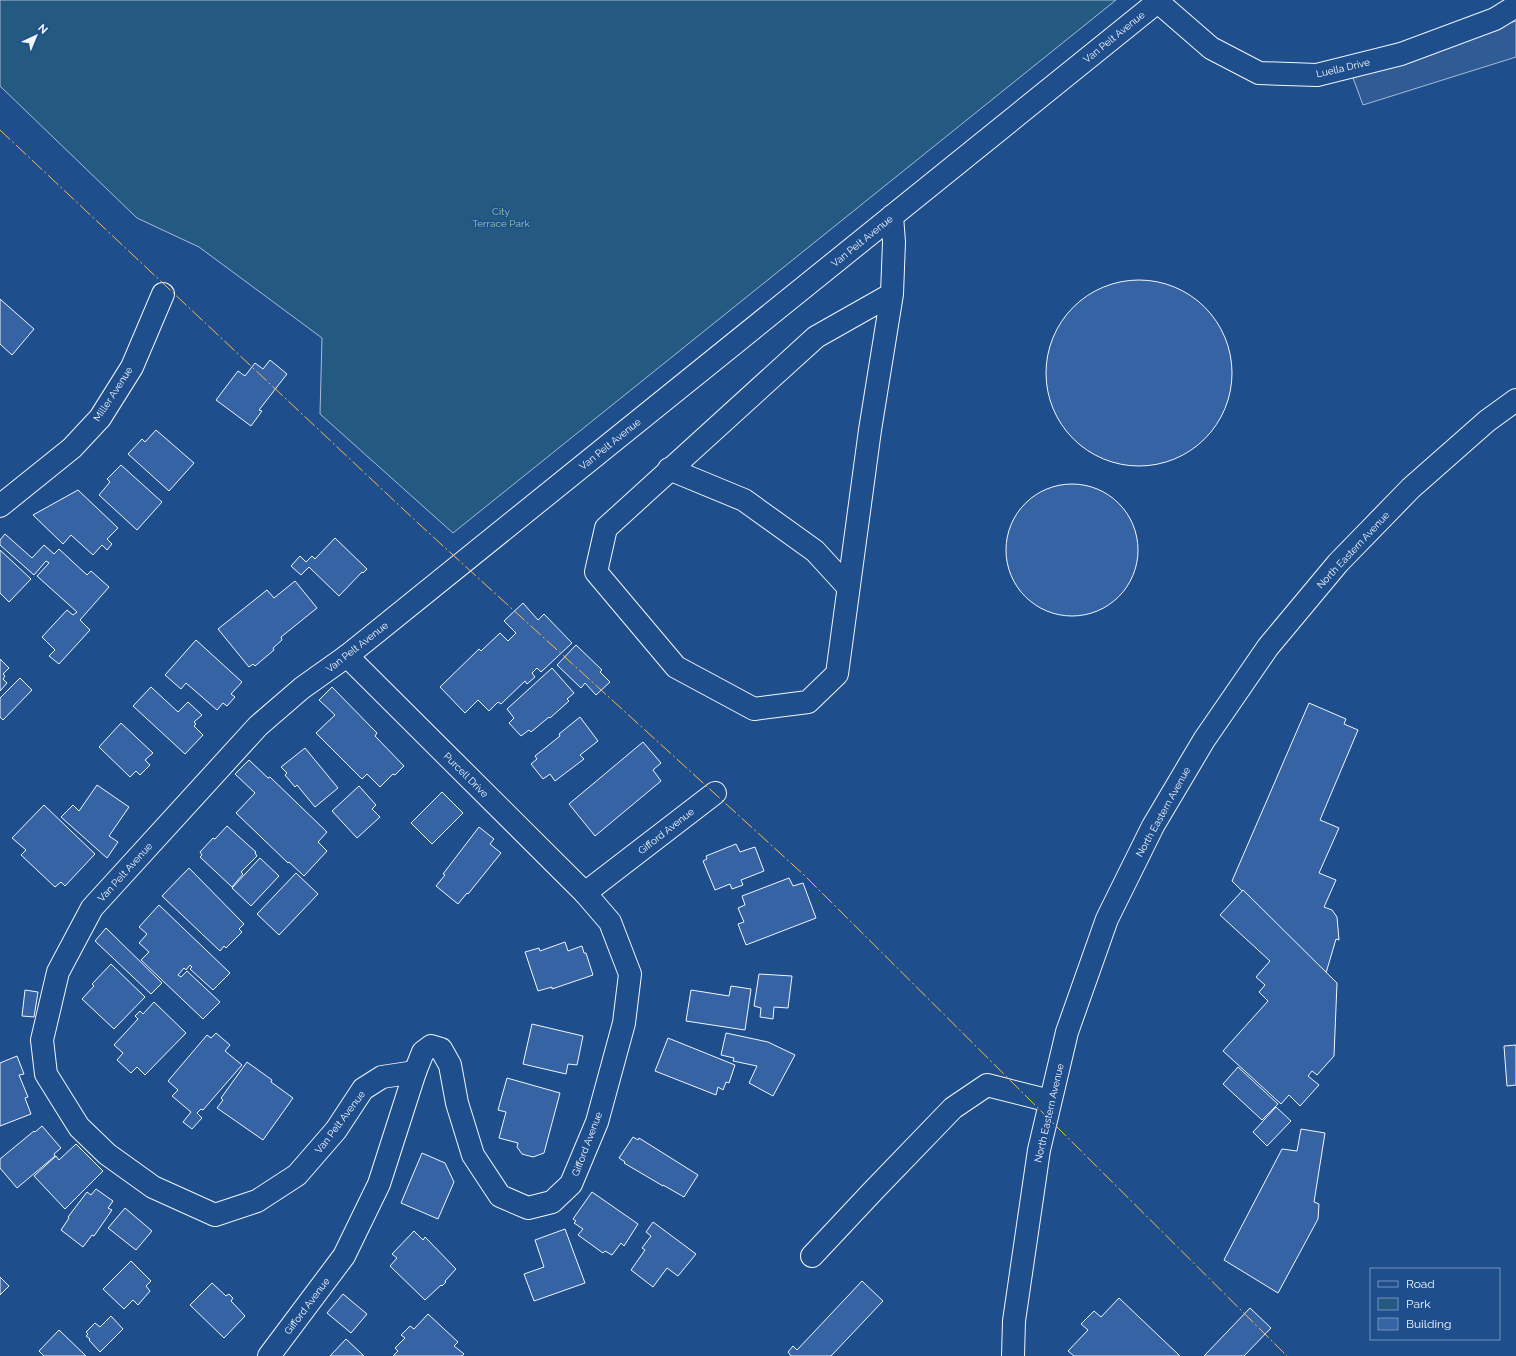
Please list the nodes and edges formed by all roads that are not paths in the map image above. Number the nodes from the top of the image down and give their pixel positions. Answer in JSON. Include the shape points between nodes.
{"nodes":[{"id":1,"x":1159,"y":1,"type":"edge"},
{"id":2,"x":1516,"y":6,"type":"edge"},
{"id":3,"x":892,"y":216,"type":"junction"},
{"id":4,"x":163,"y":294,"type":"dead end"},
{"id":5,"x":892,"y":294,"type":"junction"},
{"id":6,"x":1516,"y":400,"type":"edge"},
{"id":7,"x":669,"y":470,"type":"junction"},
{"id":8,"x":0,"y":506,"type":"edge"},
{"id":9,"x":848,"y":587,"type":"junction"},
{"id":10,"x":347,"y":656,"type":"junction"},
{"id":11,"x":715,"y":793,"type":"dead end"},
{"id":12,"x":585,"y":893,"type":"junction"},
{"id":13,"x":415,"y":1072,"type":"junction"},
{"id":14,"x":1050,"y":1102,"type":"junction"},
{"id":15,"x":812,"y":1256,"type":"dead end"},
{"id":16,"x":269,"y":1356,"type":"edge"},
{"id":17,"x":1013,"y":1356,"type":"edge"}],
"edges":[{"from":1,"to":2,"type":"street","name":"Luella Drive","via":[[1212,48],[1259,73],[1317,75],[1401,54],[1495,19]]},
{"from":1,"to":3,"type":"street","name":"Van Pelt Avenue"},
{"from":3,"to":5,"type":"street"},
{"from":3,"to":10,"type":"street","name":"Van Pelt Avenue"},
{"from":4,"to":8,"type":"street","name":"Miller Avenue","via":[[132,367],[100,418],[72,448]]},
{"from":5,"to":7,"type":"street","via":[[816,337]]},
{"from":5,"to":9,"type":"street"},
{"from":6,"to":14,"type":"street","name":"North Eastern Avenue","via":[[1487,421],[1411,488],[1338,563],[1268,647],[1204,740],[1153,826],[1107,919],[1067,1032]]},
{"from":7,"to":9,"type":"street","via":[[744,500],[815,551]]},
{"from":7,"to":9,"type":"street","via":[[606,528],[596,572],[676,667],[754,709],[808,702],[837,674]]},
{"from":10,"to":12,"type":"street","name":"Purcell Drive"},
{"from":10,"to":13,"type":"street","name":"Van Pelt Avenue","via":[[302,688],[258,726],[92,908],[58,972],[42,1040],[46,1074],[79,1127],[107,1154],[153,1187],[215,1215],[257,1201],[297,1175],[336,1130],[363,1089],[382,1077]]},
{"from":11,"to":12,"type":"street","name":"Gifford Avenue"},
{"from":12,"to":13,"type":"street","name":"Gifford Avenue","via":[[610,922],[630,974],[624,1023],[599,1114],[571,1184],[552,1202],[528,1208],[500,1196],[473,1155],[457,1103],[450,1065],[441,1049],[431,1046],[423,1052]]},
{"from":13,"to":16,"type":"street","name":"Gifford Avenue","via":[[378,1184],[344,1256]]},
{"from":14,"to":15,"type":"street","via":[[988,1085],[953,1108]]},
{"from":14,"to":17,"type":"street","name":"North Eastern Avenue","via":[[1039,1150],[1014,1321]]}]}
